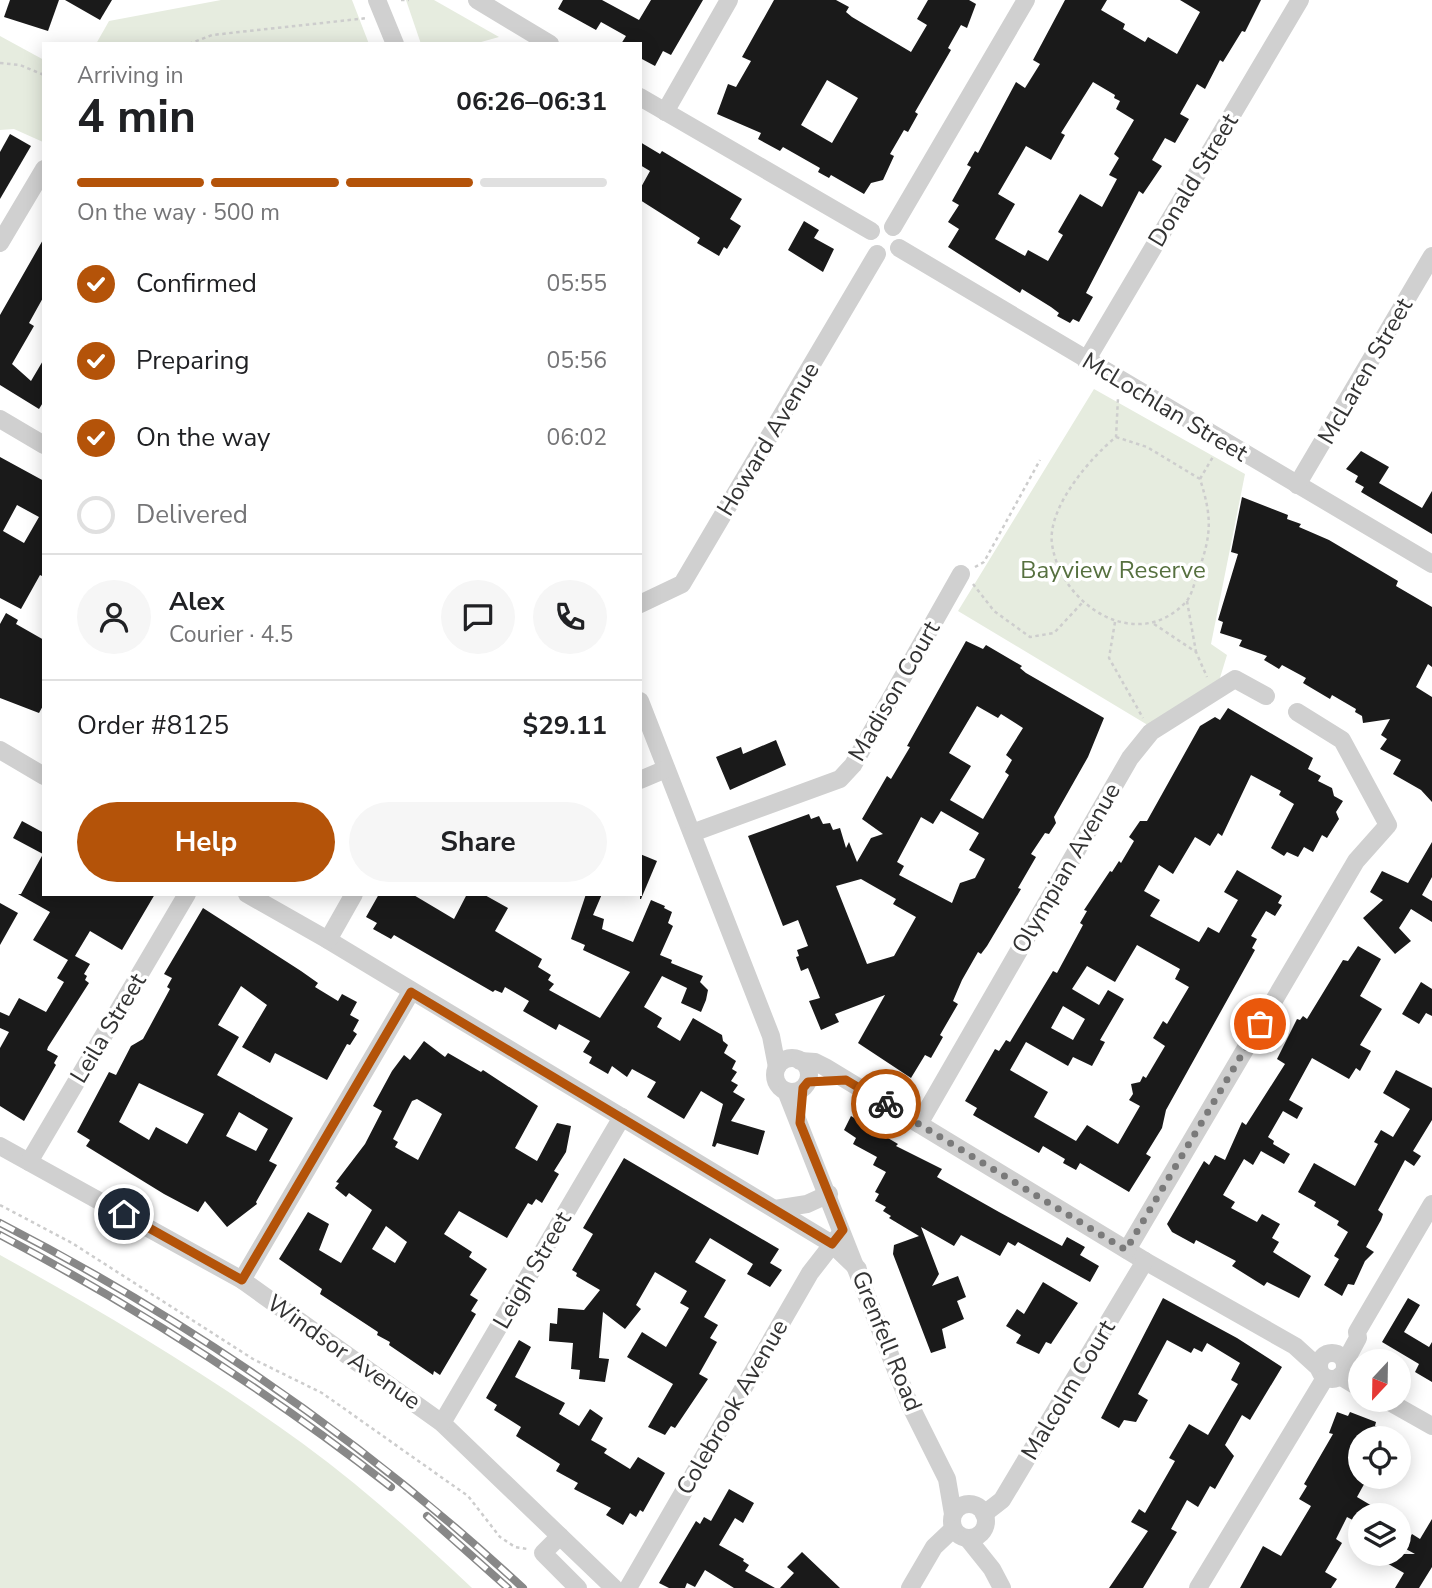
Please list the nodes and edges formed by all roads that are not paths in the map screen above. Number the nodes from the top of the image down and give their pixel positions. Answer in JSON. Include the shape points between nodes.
{"nodes":[{"id":1,"x":477,"y":0,"type":"edge"},
{"id":2,"x":729,"y":0,"type":"edge"},
{"id":3,"x":1026,"y":0,"type":"edge"},
{"id":4,"x":1300,"y":0,"type":"edge"},
{"id":5,"x":381,"y":4,"type":"edge"},
{"id":6,"x":395,"y":42,"type":"edge"},
{"id":7,"x":547,"y":42,"type":"edge"},
{"id":8,"x":642,"y":98,"type":"edge"},
{"id":9,"x":664,"y":112,"type":"junction"},
{"id":10,"x":42,"y":172,"type":"edge"},
{"id":11,"x":893,"y":227,"type":"junction"},
{"id":12,"x":872,"y":232,"type":"junction"},
{"id":13,"x":0,"y":243,"type":"edge"},
{"id":14,"x":899,"y":248,"type":"junction"},
{"id":15,"x":877,"y":254,"type":"junction"},
{"id":16,"x":1432,"y":256,"type":"edge"},
{"id":17,"x":1086,"y":361,"type":"junction"},
{"id":18,"x":0,"y":419,"type":"edge"},
{"id":19,"x":42,"y":444,"type":"edge"},
{"id":20,"x":1297,"y":485,"type":"junction"},
{"id":21,"x":1432,"y":564,"type":"edge"},
{"id":22,"x":961,"y":574,"type":"road end"},
{"id":23,"x":642,"y":603,"type":"edge"},
{"id":24,"x":1266,"y":696,"type":"dead end"},
{"id":25,"x":642,"y":706,"type":"edge"},
{"id":26,"x":1297,"y":712,"type":"dead end"},
{"id":27,"x":0,"y":750,"type":"edge"},
{"id":28,"x":666,"y":769,"type":"junction"},
{"id":29,"x":42,"y":775,"type":"edge"},
{"id":30,"x":642,"y":779,"type":"edge"},
{"id":31,"x":692,"y":833,"type":"junction"},
{"id":32,"x":186,"y":896,"type":"edge"},
{"id":33,"x":251,"y":896,"type":"edge"},
{"id":34,"x":353,"y":896,"type":"edge"},
{"id":35,"x":328,"y":940,"type":"junction"},
{"id":36,"x":411,"y":992,"type":"junction"},
{"id":37,"x":771,"y":1036,"type":"junction"},
{"id":38,"x":799,"y":1060,"type":"junction"},
{"id":39,"x":778,"y":1068,"type":"junction"},
{"id":40,"x":846,"y":1080,"type":"junction"},
{"id":41,"x":799,"y":1087,"type":"junction"},
{"id":42,"x":622,"y":1117,"type":"junction"},
{"id":43,"x":919,"y":1124,"type":"junction"},
{"id":44,"x":0,"y":1146,"type":"edge"},
{"id":45,"x":29,"y":1162,"type":"junction"},
{"id":46,"x":829,"y":1194,"type":"junction"},
{"id":47,"x":1432,"y":1204,"type":"edge"},
{"id":48,"x":775,"y":1209,"type":"junction"},
{"id":49,"x":837,"y":1237,"type":"junction"},
{"id":50,"x":1126,"y":1250,"type":"junction"},
{"id":51,"x":1145,"y":1261,"type":"junction"},
{"id":52,"x":242,"y":1280,"type":"junction"},
{"id":53,"x":1335,"y":1368,"type":"edge"},
{"id":54,"x":1407,"y":1412,"type":"edge"},
{"id":55,"x":442,"y":1423,"type":"junction"},
{"id":56,"x":1432,"y":1426,"type":"edge"},
{"id":57,"x":947,"y":1479,"type":"junction"},
{"id":58,"x":977,"y":1509,"type":"junction"},
{"id":59,"x":964,"y":1528,"type":"junction"},
{"id":60,"x":560,"y":1536,"type":"junction"},
{"id":61,"x":578,"y":1588,"type":"edge"},
{"id":62,"x":614,"y":1588,"type":"edge"},
{"id":63,"x":628,"y":1588,"type":"edge"},
{"id":64,"x":910,"y":1588,"type":"edge"},
{"id":65,"x":1002,"y":1588,"type":"edge"},
{"id":66,"x":1198,"y":1588,"type":"edge"}],
"edges":[{"from":1,"to":7,"type":"street"},
{"from":2,"to":9,"type":"street"},
{"from":3,"to":11,"type":"street"},
{"from":4,"to":17,"type":"street","name":"Donald Street"},
{"from":5,"to":6,"type":"street"},
{"from":8,"to":9,"type":"street"},
{"from":9,"to":12,"type":"street"},
{"from":10,"to":13,"type":"street"},
{"from":11,"to":12,"type":"street","via":[[880,225]]},
{"from":11,"to":14,"type":"street","via":[[900,235]]},
{"from":12,"to":15,"type":"street","via":[[870,246]]},
{"from":14,"to":15,"type":"street","via":[[891,256]]},
{"from":14,"to":17,"type":"street","name":"McLochlan Street"},
{"from":15,"to":23,"type":"street","name":"Howard Avenue","via":[[682,584]]},
{"from":16,"to":20,"type":"street","name":"McLaren Street"},
{"from":17,"to":20,"type":"street","name":"McLochlan Street"},
{"from":18,"to":19,"type":"street"},
{"from":20,"to":21,"type":"street","name":"McLochlan Street"},
{"from":22,"to":31,"type":"street","name":"Madison Court","via":[[853,765],[840,779]]},
{"from":24,"to":43,"type":"street","name":"Olympian Avenue","via":[[1235,680],[1151,732],[1130,758]]},
{"from":25,"to":28,"type":"street"},
{"from":26,"to":50,"type":"street","via":[[1342,740],[1388,825],[1356,861]]},
{"from":27,"to":29,"type":"street"},
{"from":28,"to":30,"type":"street"},
{"from":28,"to":31,"type":"street"},
{"from":31,"to":37,"type":"street"},
{"from":32,"to":45,"type":"street","name":"Leila Street"},
{"from":33,"to":35,"type":"street"},
{"from":34,"to":35,"type":"street"},
{"from":35,"to":36,"type":"street"},
{"from":36,"to":42,"type":"street"},
{"from":36,"to":52,"type":"street"},
{"from":37,"to":38,"type":"street"},
{"from":37,"to":39,"type":"street"},
{"from":38,"to":39,"type":"street","via":[[784,1060]]},
{"from":38,"to":40,"type":"street","via":[[816,1062]]},
{"from":38,"to":41,"type":"street","via":[[809,1071]]},
{"from":39,"to":41,"type":"street","via":[[778,1083]]},
{"from":40,"to":41,"type":"street"},
{"from":40,"to":43,"type":"street"},
{"from":41,"to":46,"type":"street","via":[[800,1123]]},
{"from":42,"to":48,"type":"street"},
{"from":42,"to":55,"type":"street","name":"Leigh Street"},
{"from":43,"to":50,"type":"street"},
{"from":44,"to":45,"type":"street","name":"Windsor Avenue"},
{"from":45,"to":52,"type":"street","name":"Windsor Avenue"},
{"from":46,"to":48,"type":"street","via":[[807,1204]]},
{"from":46,"to":49,"type":"street"},
{"from":47,"to":53,"type":"street","via":[[1357,1332],[1350,1334]]},
{"from":48,"to":49,"type":"street"},
{"from":49,"to":57,"type":"street","name":"Grenfell Road","via":[[858,1269],[909,1403]]},
{"from":49,"to":63,"type":"street","name":"Colebrook Avenue","via":[[810,1273]]},
{"from":50,"to":51,"type":"street"},
{"from":51,"to":53,"type":"street"},
{"from":51,"to":58,"type":"street","name":"Malcolm Court","via":[[1002,1500]]},
{"from":52,"to":55,"type":"street","name":"Windsor Avenue"},
{"from":53,"to":66,"type":"street","via":[[1307,1405]]},
{"from":54,"to":56,"type":"street"},
{"from":55,"to":60,"type":"street","name":"Windsor Avenue"},
{"from":57,"to":58,"type":"street","name":"Grenfell Road"},
{"from":57,"to":59,"type":"street","name":"Grenfell Road"},
{"from":58,"to":59,"type":"street","via":[[986,1523]]},
{"from":58,"to":59,"type":"street","name":"Malcolm Court","via":[[960,1506]]},
{"from":59,"to":64,"type":"street","via":[[934,1547]]},
{"from":59,"to":65,"type":"street","name":"Grenfell Road"},
{"from":60,"to":61,"type":"street","via":[[543,1553]]},
{"from":60,"to":62,"type":"street","name":"Windsor Avenue"}]}
